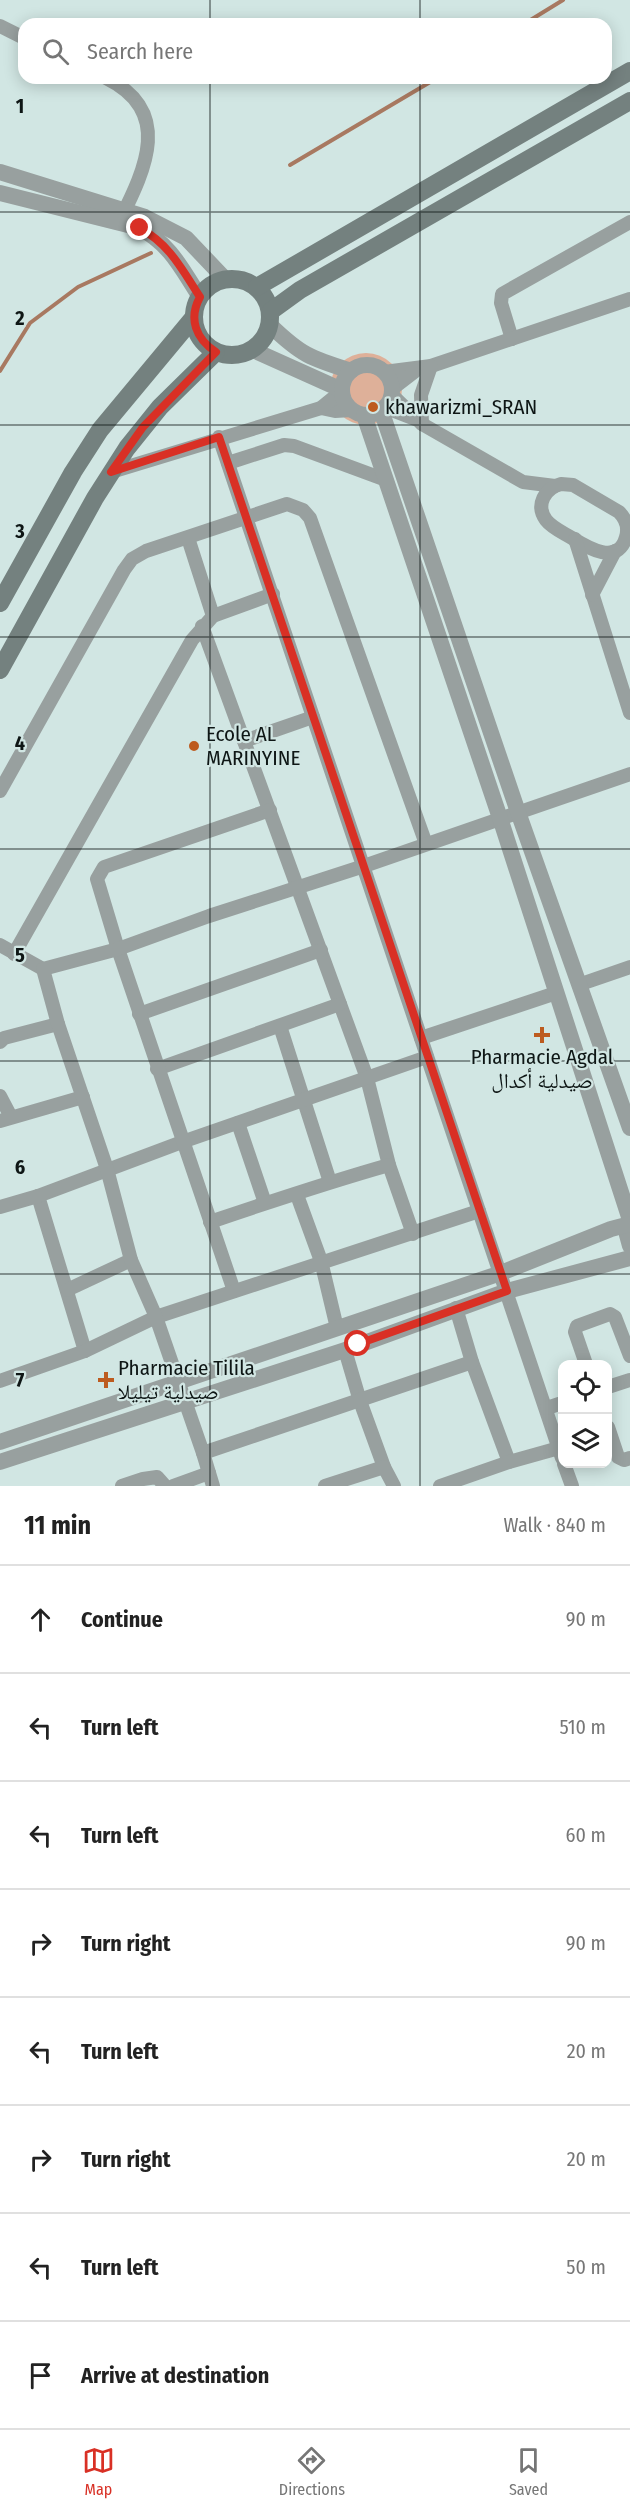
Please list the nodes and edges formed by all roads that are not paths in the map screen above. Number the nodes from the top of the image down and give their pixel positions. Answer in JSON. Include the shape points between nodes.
{"nodes":[{"id":1,"x":0,"y":26,"type":"edge"},
{"id":2,"x":18,"y":35,"type":"edge"},
{"id":3,"x":630,"y":71,"type":"edge"},
{"id":4,"x":612,"y":81,"type":"edge"},
{"id":5,"x":115,"y":84,"type":"edge"},
{"id":6,"x":607,"y":84,"type":"edge"},
{"id":7,"x":630,"y":101,"type":"edge"},
{"id":8,"x":0,"y":172,"type":"edge"},
{"id":9,"x":0,"y":193,"type":"edge"},
{"id":10,"x":122,"y":215,"type":"junction"},
{"id":11,"x":630,"y":222,"type":"edge"},
{"id":12,"x":225,"y":279,"type":"junction"},
{"id":13,"x":257,"y":287,"type":"junction"},
{"id":14,"x":200,"y":297,"type":"junction"},
{"id":15,"x":630,"y":299,"type":"edge"},
{"id":16,"x":194,"y":317,"type":"junction"},
{"id":17,"x":270,"y":318,"type":"junction"},
{"id":18,"x":512,"y":339,"type":"junction"},
{"id":19,"x":253,"y":350,"type":"junction"},
{"id":20,"x":216,"y":352,"type":"junction"},
{"id":21,"x":424,"y":368,"type":"junction"},
{"id":22,"x":351,"y":371,"type":"junction"},
{"id":23,"x":384,"y":372,"type":"junction"},
{"id":24,"x":369,"y":401,"type":"junction"},
{"id":25,"x":419,"y":421,"type":"junction"},
{"id":26,"x":219,"y":437,"type":"junction"},
{"id":27,"x":228,"y":463,"type":"junction"},
{"id":28,"x":111,"y":472,"type":"junction"},
{"id":29,"x":386,"y":480,"type":"junction"},
{"id":30,"x":523,"y":482,"type":"junction"},
{"id":31,"x":555,"y":486,"type":"junction"},
{"id":32,"x":630,"y":502,"type":"edge"},
{"id":33,"x":541,"y":508,"type":"junction"},
{"id":34,"x":614,"y":508,"type":"junction"},
{"id":35,"x":246,"y":517,"type":"junction"},
{"id":36,"x":629,"y":529,"type":"edge"},
{"id":37,"x":188,"y":538,"type":"junction"},
{"id":38,"x":575,"y":539,"type":"junction"},
{"id":39,"x":620,"y":551,"type":"edge"},
{"id":40,"x":273,"y":594,"type":"junction"},
{"id":41,"x":592,"y":595,"type":"junction"},
{"id":42,"x":0,"y":603,"type":"edge"},
{"id":43,"x":213,"y":616,"type":"junction"},
{"id":44,"x":202,"y":626,"type":"junction"},
{"id":45,"x":0,"y":670,"type":"edge"},
{"id":46,"x":630,"y":714,"type":"edge"},
{"id":47,"x":313,"y":717,"type":"junction"},
{"id":48,"x":244,"y":741,"type":"junction"},
{"id":49,"x":630,"y":774,"type":"edge"},
{"id":50,"x":0,"y":791,"type":"edge"},
{"id":51,"x":270,"y":810,"type":"junction"},
{"id":52,"x":518,"y":812,"type":"junction"},
{"id":53,"x":500,"y":818,"type":"junction"},
{"id":54,"x":426,"y":844,"type":"junction"},
{"id":55,"x":364,"y":866,"type":"junction"},
{"id":56,"x":298,"y":887,"type":"junction"},
{"id":57,"x":0,"y":945,"type":"edge"},
{"id":58,"x":118,"y":949,"type":"junction"},
{"id":59,"x":321,"y":950,"type":"junction"},
{"id":60,"x":14,"y":954,"type":"junction"},
{"id":61,"x":630,"y":967,"type":"edge"},
{"id":62,"x":43,"y":969,"type":"junction"},
{"id":63,"x":581,"y":984,"type":"junction"},
{"id":64,"x":556,"y":993,"type":"junction"},
{"id":65,"x":340,"y":1004,"type":"junction"},
{"id":66,"x":140,"y":1014,"type":"junction"},
{"id":67,"x":58,"y":1024,"type":"junction"},
{"id":68,"x":280,"y":1026,"type":"junction"},
{"id":69,"x":421,"y":1038,"type":"junction"},
{"id":70,"x":0,"y":1042,"type":"edge"},
{"id":71,"x":427,"y":1057,"type":"junction"},
{"id":72,"x":158,"y":1069,"type":"junction"},
{"id":73,"x":367,"y":1078,"type":"junction"},
{"id":74,"x":0,"y":1096,"type":"edge"},
{"id":75,"x":83,"y":1097,"type":"junction"},
{"id":76,"x":305,"y":1100,"type":"junction"},
{"id":77,"x":5,"y":1119,"type":"edge"},
{"id":78,"x":238,"y":1123,"type":"junction"},
{"id":79,"x":630,"y":1128,"type":"edge"},
{"id":80,"x":182,"y":1142,"type":"junction"},
{"id":81,"x":389,"y":1165,"type":"junction"},
{"id":82,"x":107,"y":1169,"type":"junction"},
{"id":83,"x":330,"y":1182,"type":"junction"},
{"id":84,"x":297,"y":1195,"type":"junction"},
{"id":85,"x":38,"y":1196,"type":"junction"},
{"id":86,"x":265,"y":1203,"type":"junction"},
{"id":87,"x":0,"y":1207,"type":"edge"},
{"id":88,"x":479,"y":1211,"type":"junction"},
{"id":89,"x":210,"y":1222,"type":"junction"},
{"id":90,"x":630,"y":1223,"type":"edge"},
{"id":91,"x":413,"y":1234,"type":"junction"},
{"id":92,"x":630,"y":1246,"type":"edge"},
{"id":93,"x":630,"y":1258,"type":"edge"},
{"id":94,"x":131,"y":1260,"type":"junction"},
{"id":95,"x":321,"y":1262,"type":"junction"},
{"id":96,"x":501,"y":1273,"type":"junction"},
{"id":97,"x":67,"y":1290,"type":"junction"},
{"id":98,"x":234,"y":1291,"type":"junction"},
{"id":99,"x":507,"y":1291,"type":"junction"},
{"id":100,"x":456,"y":1308,"type":"junction"},
{"id":101,"x":156,"y":1317,"type":"junction"},
{"id":102,"x":337,"y":1328,"type":"junction"},
{"id":103,"x":345,"y":1350,"type":"junction"},
{"id":104,"x":86,"y":1351,"type":"junction"},
{"id":105,"x":630,"y":1356,"type":"edge"},
{"id":106,"x":584,"y":1360,"type":"edge"},
{"id":107,"x":472,"y":1362,"type":"junction"},
{"id":108,"x":630,"y":1380,"type":"edge"},
{"id":109,"x":0,"y":1381,"type":"edge"},
{"id":110,"x":177,"y":1382,"type":"junction"},
{"id":111,"x":612,"y":1387,"type":"edge"},
{"id":112,"x":184,"y":1401,"type":"junction"},
{"id":113,"x":360,"y":1401,"type":"junction"},
{"id":114,"x":558,"y":1404,"type":"edge"},
{"id":115,"x":547,"y":1408,"type":"junction"},
{"id":116,"x":612,"y":1439,"type":"edge"},
{"id":117,"x":0,"y":1442,"type":"edge"},
{"id":118,"x":558,"y":1443,"type":"edge"},
{"id":119,"x":203,"y":1453,"type":"junction"},
{"id":120,"x":558,"y":1454,"type":"edge"},
{"id":121,"x":630,"y":1458,"type":"edge"},
{"id":122,"x":0,"y":1462,"type":"edge"},
{"id":123,"x":509,"y":1462,"type":"junction"},
{"id":124,"x":384,"y":1467,"type":"junction"},
{"id":125,"x":565,"y":1468,"type":"edge"},
{"id":126,"x":211,"y":1480,"type":"edge"},
{"id":127,"x":122,"y":1486,"type":"edge"},
{"id":128,"x":165,"y":1486,"type":"edge"},
{"id":129,"x":173,"y":1486,"type":"edge"},
{"id":130,"x":325,"y":1486,"type":"edge"},
{"id":131,"x":394,"y":1486,"type":"edge"},
{"id":132,"x":440,"y":1486,"type":"edge"},
{"id":133,"x":572,"y":1486,"type":"edge"}],
"edges":[{"from":1,"to":2,"type":"street"},
{"from":3,"to":4,"type":"main road"},
{"from":5,"to":10,"type":"street","via":[[138,104],[149,126],[145,161]]},
{"from":6,"to":13,"type":"main road"},
{"from":7,"to":17,"type":"main road","via":[[300,290]]},
{"from":8,"to":10,"type":"street"},
{"from":9,"to":10,"type":"street"},
{"from":10,"to":12,"type":"street","via":[[165,226],[186,238]]},
{"from":10,"to":14,"type":"street","via":[[169,249]]},
{"from":11,"to":18,"type":"street","via":[[502,294]]},
{"from":12,"to":13,"type":"main road","via":[[243,280]]},
{"from":12,"to":14,"type":"main road","via":[[210,286]]},
{"from":13,"to":17,"type":"main road","via":[[266,298]]},
{"from":14,"to":16,"type":"main road"},
{"from":15,"to":18,"type":"street"},
{"from":16,"to":20,"type":"main road","via":[[200,338]]},
{"from":16,"to":42,"type":"main road","via":[[100,430]]},
{"from":17,"to":19,"type":"main road","via":[[262,341]]},
{"from":17,"to":22,"type":"street","via":[[296,350]]},
{"from":18,"to":21,"type":"street"},
{"from":19,"to":20,"type":"main road","via":[[235,356]]},
{"from":19,"to":24,"type":"street"},
{"from":20,"to":28,"type":"main road","via":[[143,427]]},
{"from":21,"to":23,"type":"street"},
{"from":21,"to":24,"type":"street"},
{"from":21,"to":25,"type":"street"},
{"from":22,"to":23,"type":"street","via":[[366,365]]},
{"from":22,"to":24,"type":"street","via":[[346,377]]},
{"from":23,"to":24,"type":"street","via":[[390,380]]},
{"from":24,"to":25,"type":"street"},
{"from":24,"to":26,"type":"street","via":[[332,399],[321,408]]},
{"from":24,"to":29,"type":"street"},
{"from":24,"to":52,"type":"street"},
{"from":25,"to":30,"type":"street"},
{"from":26,"to":27,"type":"street"},
{"from":26,"to":28,"type":"street"},
{"from":27,"to":29,"type":"street","via":[[284,445],[294,446]]},
{"from":27,"to":35,"type":"street"},
{"from":28,"to":45,"type":"main road"},
{"from":29,"to":53,"type":"street"},
{"from":30,"to":31,"type":"street"},
{"from":30,"to":33,"type":"street"},
{"from":31,"to":33,"type":"street","via":[[544,495]]},
{"from":31,"to":34,"type":"street","via":[[573,485]]},
{"from":32,"to":34,"type":"street"},
{"from":33,"to":38,"type":"street","via":[[551,525]]},
{"from":34,"to":36,"type":"street"},
{"from":35,"to":37,"type":"street"},
{"from":35,"to":40,"type":"street"},
{"from":35,"to":54,"type":"street","via":[[287,504],[303,510],[310,518]]},
{"from":36,"to":39,"type":"street"},
{"from":37,"to":43,"type":"street"},
{"from":37,"to":50,"type":"street","via":[[132,559]]},
{"from":38,"to":39,"type":"street","via":[[598,553]]},
{"from":38,"to":41,"type":"street"},
{"from":39,"to":41,"type":"street"},
{"from":40,"to":43,"type":"street"},
{"from":40,"to":47,"type":"street"},
{"from":41,"to":46,"type":"street"},
{"from":43,"to":44,"type":"street"},
{"from":44,"to":48,"type":"street"},
{"from":44,"to":60,"type":"street"},
{"from":47,"to":48,"type":"street"},
{"from":47,"to":55,"type":"street"},
{"from":48,"to":51,"type":"street"},
{"from":49,"to":52,"type":"street"},
{"from":51,"to":56,"type":"street"},
{"from":51,"to":58,"type":"street","via":[[104,867],[97,879]]},
{"from":52,"to":53,"type":"street"},
{"from":52,"to":63,"type":"street"},
{"from":53,"to":54,"type":"street"},
{"from":53,"to":64,"type":"street"},
{"from":54,"to":55,"type":"street"},
{"from":55,"to":56,"type":"street"},
{"from":55,"to":69,"type":"street"},
{"from":56,"to":58,"type":"street"},
{"from":56,"to":59,"type":"street"},
{"from":57,"to":60,"type":"street"},
{"from":58,"to":62,"type":"street"},
{"from":58,"to":66,"type":"street"},
{"from":59,"to":65,"type":"street"},
{"from":59,"to":66,"type":"street"},
{"from":60,"to":62,"type":"street"},
{"from":61,"to":63,"type":"street"},
{"from":62,"to":67,"type":"street"},
{"from":63,"to":79,"type":"street"},
{"from":64,"to":69,"type":"street"},
{"from":64,"to":90,"type":"street"},
{"from":65,"to":68,"type":"street"},
{"from":65,"to":73,"type":"street"},
{"from":66,"to":72,"type":"street"},
{"from":67,"to":70,"type":"street"},
{"from":67,"to":75,"type":"street"},
{"from":68,"to":72,"type":"street"},
{"from":68,"to":76,"type":"street"},
{"from":69,"to":71,"type":"street"},
{"from":71,"to":73,"type":"street"},
{"from":71,"to":88,"type":"street"},
{"from":72,"to":80,"type":"street"},
{"from":73,"to":76,"type":"street"},
{"from":73,"to":81,"type":"street"},
{"from":74,"to":77,"type":"street"},
{"from":75,"to":77,"type":"street"},
{"from":75,"to":82,"type":"street"},
{"from":76,"to":78,"type":"street"},
{"from":76,"to":83,"type":"street"},
{"from":78,"to":80,"type":"street"},
{"from":78,"to":86,"type":"street"},
{"from":80,"to":82,"type":"street"},
{"from":80,"to":89,"type":"street"},
{"from":81,"to":83,"type":"street"},
{"from":81,"to":91,"type":"street"},
{"from":82,"to":85,"type":"street"},
{"from":82,"to":94,"type":"street"},
{"from":83,"to":84,"type":"street"},
{"from":84,"to":86,"type":"street"},
{"from":84,"to":95,"type":"street"},
{"from":85,"to":87,"type":"street"},
{"from":85,"to":97,"type":"street"},
{"from":86,"to":89,"type":"street"},
{"from":88,"to":91,"type":"street"},
{"from":88,"to":96,"type":"street"},
{"from":89,"to":98,"type":"street"},
{"from":90,"to":92,"type":"street"},
{"from":90,"to":96,"type":"street"},
{"from":91,"to":95,"type":"street"},
{"from":93,"to":99,"type":"street"},
{"from":94,"to":97,"type":"street"},
{"from":94,"to":101,"type":"street"},
{"from":95,"to":98,"type":"street"},
{"from":95,"to":102,"type":"street"},
{"from":96,"to":99,"type":"street"},
{"from":96,"to":102,"type":"street"},
{"from":97,"to":104,"type":"street"},
{"from":98,"to":101,"type":"street"},
{"from":99,"to":100,"type":"street"},
{"from":99,"to":115,"type":"street"},
{"from":100,"to":103,"type":"street"},
{"from":100,"to":107,"type":"street"},
{"from":101,"to":104,"type":"street"},
{"from":101,"to":110,"type":"street"},
{"from":102,"to":110,"type":"street"},
{"from":103,"to":112,"type":"street"},
{"from":103,"to":113,"type":"street"},
{"from":104,"to":109,"type":"street"},
{"from":105,"to":106,"type":"street","via":[[615,1317],[610,1314],[577,1326],[575,1332]]},
{"from":107,"to":113,"type":"street"},
{"from":107,"to":123,"type":"street"},
{"from":108,"to":111,"type":"street"},
{"from":110,"to":112,"type":"street"},
{"from":110,"to":117,"type":"street"},
{"from":112,"to":119,"type":"street"},
{"from":112,"to":122,"type":"street"},
{"from":113,"to":119,"type":"street"},
{"from":113,"to":124,"type":"street"},
{"from":114,"to":115,"type":"street"},
{"from":115,"to":118,"type":"street"},
{"from":116,"to":121,"type":"street","via":[[618,1457]]},
{"from":119,"to":126,"type":"street"},
{"from":120,"to":123,"type":"street"},
{"from":123,"to":132,"type":"street"},
{"from":124,"to":130,"type":"street"},
{"from":124,"to":131,"type":"street"},
{"from":125,"to":133,"type":"street"},
{"from":126,"to":129,"type":"street"},
{"from":127,"to":128,"type":"street","via":[[158,1477]]}]}
